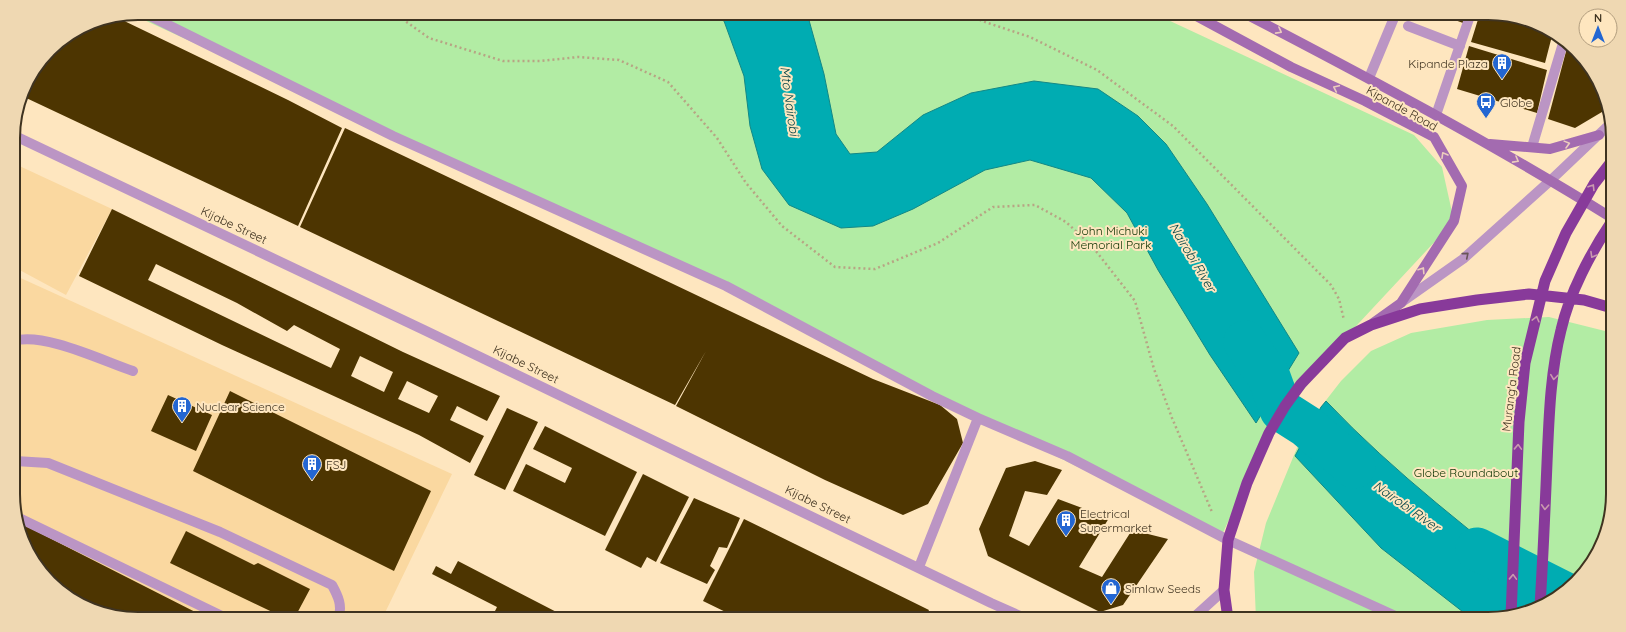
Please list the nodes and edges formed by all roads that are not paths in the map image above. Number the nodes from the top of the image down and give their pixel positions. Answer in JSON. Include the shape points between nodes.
{"nodes":[{"id":1,"x":158,"y":20,"type":"edge"},
{"id":2,"x":1204,"y":20,"type":"edge"},
{"id":3,"x":1258,"y":20,"type":"edge"},
{"id":4,"x":1393,"y":20,"type":"edge"},
{"id":5,"x":1469,"y":20,"type":"edge"},
{"id":6,"x":1408,"y":26,"type":"dead end"},
{"id":7,"x":1460,"y":46,"type":"junction"},
{"id":8,"x":1562,"y":46,"type":"edge"},
{"id":9,"x":1370,"y":78,"type":"junction"},
{"id":10,"x":1436,"y":115,"type":"junction"},
{"id":11,"x":1605,"y":129,"type":"edge"},
{"id":12,"x":1599,"y":135,"type":"junction"},
{"id":13,"x":20,"y":138,"type":"edge"},
{"id":14,"x":1486,"y":144,"type":"junction"},
{"id":15,"x":1532,"y":147,"type":"junction"},
{"id":16,"x":1606,"y":169,"type":"edge"},
{"id":17,"x":1551,"y":180,"type":"junction"},
{"id":18,"x":1606,"y":216,"type":"edge"},
{"id":19,"x":1606,"y":231,"type":"edge"},
{"id":20,"x":1401,"y":303,"type":"junction"},
{"id":21,"x":1606,"y":306,"type":"edge"},
{"id":22,"x":1371,"y":325,"type":"junction"},
{"id":23,"x":20,"y":341,"type":"edge"},
{"id":24,"x":133,"y":371,"type":"dead end"},
{"id":25,"x":978,"y":418,"type":"junction"},
{"id":26,"x":20,"y":461,"type":"edge"},
{"id":27,"x":23,"y":520,"type":"edge"},
{"id":28,"x":1224,"y":538,"type":"junction"},
{"id":29,"x":919,"y":567,"type":"junction"},
{"id":30,"x":1224,"y":590,"type":"junction"},
{"id":31,"x":1540,"y":599,"type":"edge"},
{"id":32,"x":1511,"y":609,"type":"edge"},
{"id":33,"x":214,"y":612,"type":"edge"},
{"id":34,"x":341,"y":612,"type":"edge"},
{"id":35,"x":1011,"y":612,"type":"edge"},
{"id":36,"x":1200,"y":612,"type":"edge"},
{"id":37,"x":1227,"y":612,"type":"edge"},
{"id":38,"x":1387,"y":612,"type":"edge"}],
"edges":[{"from":1,"to":25,"type":"street","via":[[393,136],[726,286]]},
{"from":20,"to":2,"type":"main road","name":"Kipande Road","one_way":true,"via":[[1454,221],[1462,186],[1434,137],[1291,67]]},
{"from":3,"to":9,"type":"main road","name":"Kipande Road","one_way":true},
{"from":4,"to":9,"type":"street"},
{"from":5,"to":7,"type":"street"},
{"from":6,"to":7,"type":"street"},
{"from":7,"to":10,"type":"street"},
{"from":8,"to":15,"type":"street"},
{"from":9,"to":10,"type":"main road","name":"Kipande Road"},
{"from":10,"to":14,"type":"main road","name":"Kipande Road"},
{"from":11,"to":12,"type":"street"},
{"from":15,"to":12,"type":"main road","name":"Kipande Road","one_way":true,"via":[[1550,149]]},
{"from":12,"to":17,"type":"street"},
{"from":13,"to":29,"type":"street","name":"Kijabe Street"},
{"from":14,"to":15,"type":"main road","name":"Kipande Road"},
{"from":14,"to":17,"type":"main road","name":"Kipande Road","one_way":true},
{"from":32,"to":16,"type":"highway","name":"Murang'a Road","one_way":true,"via":[[1519,422],[1525,363],[1545,281],[1573,221]]},
{"from":17,"to":18,"type":"main road","name":"Kipande Road"},
{"from":20,"to":17,"type":"street","one_way":true,"via":[[1463,259]]},
{"from":19,"to":31,"type":"highway","one_way":true,"via":[[1582,275],[1561,329],[1557,348],[1549,412]]},
{"from":20,"to":22,"type":"main road"},
{"from":21,"to":22,"type":"highway","via":[[1584,300],[1529,294],[1420,309]]},
{"from":22,"to":28,"type":"highway","via":[[1345,338],[1300,384],[1269,433]]},
{"from":23,"to":24,"type":"street","via":[[39,339]]},
{"from":25,"to":28,"type":"street","via":[[1073,459]]},
{"from":25,"to":29,"type":"street"},
{"from":26,"to":34,"type":"street","via":[[48,463],[220,532],[332,585],[339,598]]},
{"from":27,"to":33,"type":"street"},
{"from":28,"to":30,"type":"highway"},
{"from":28,"to":38,"type":"street"},
{"from":29,"to":35,"type":"street","name":"Kijabe Street"},
{"from":30,"to":36,"type":"street"},
{"from":30,"to":37,"type":"highway"}]}
